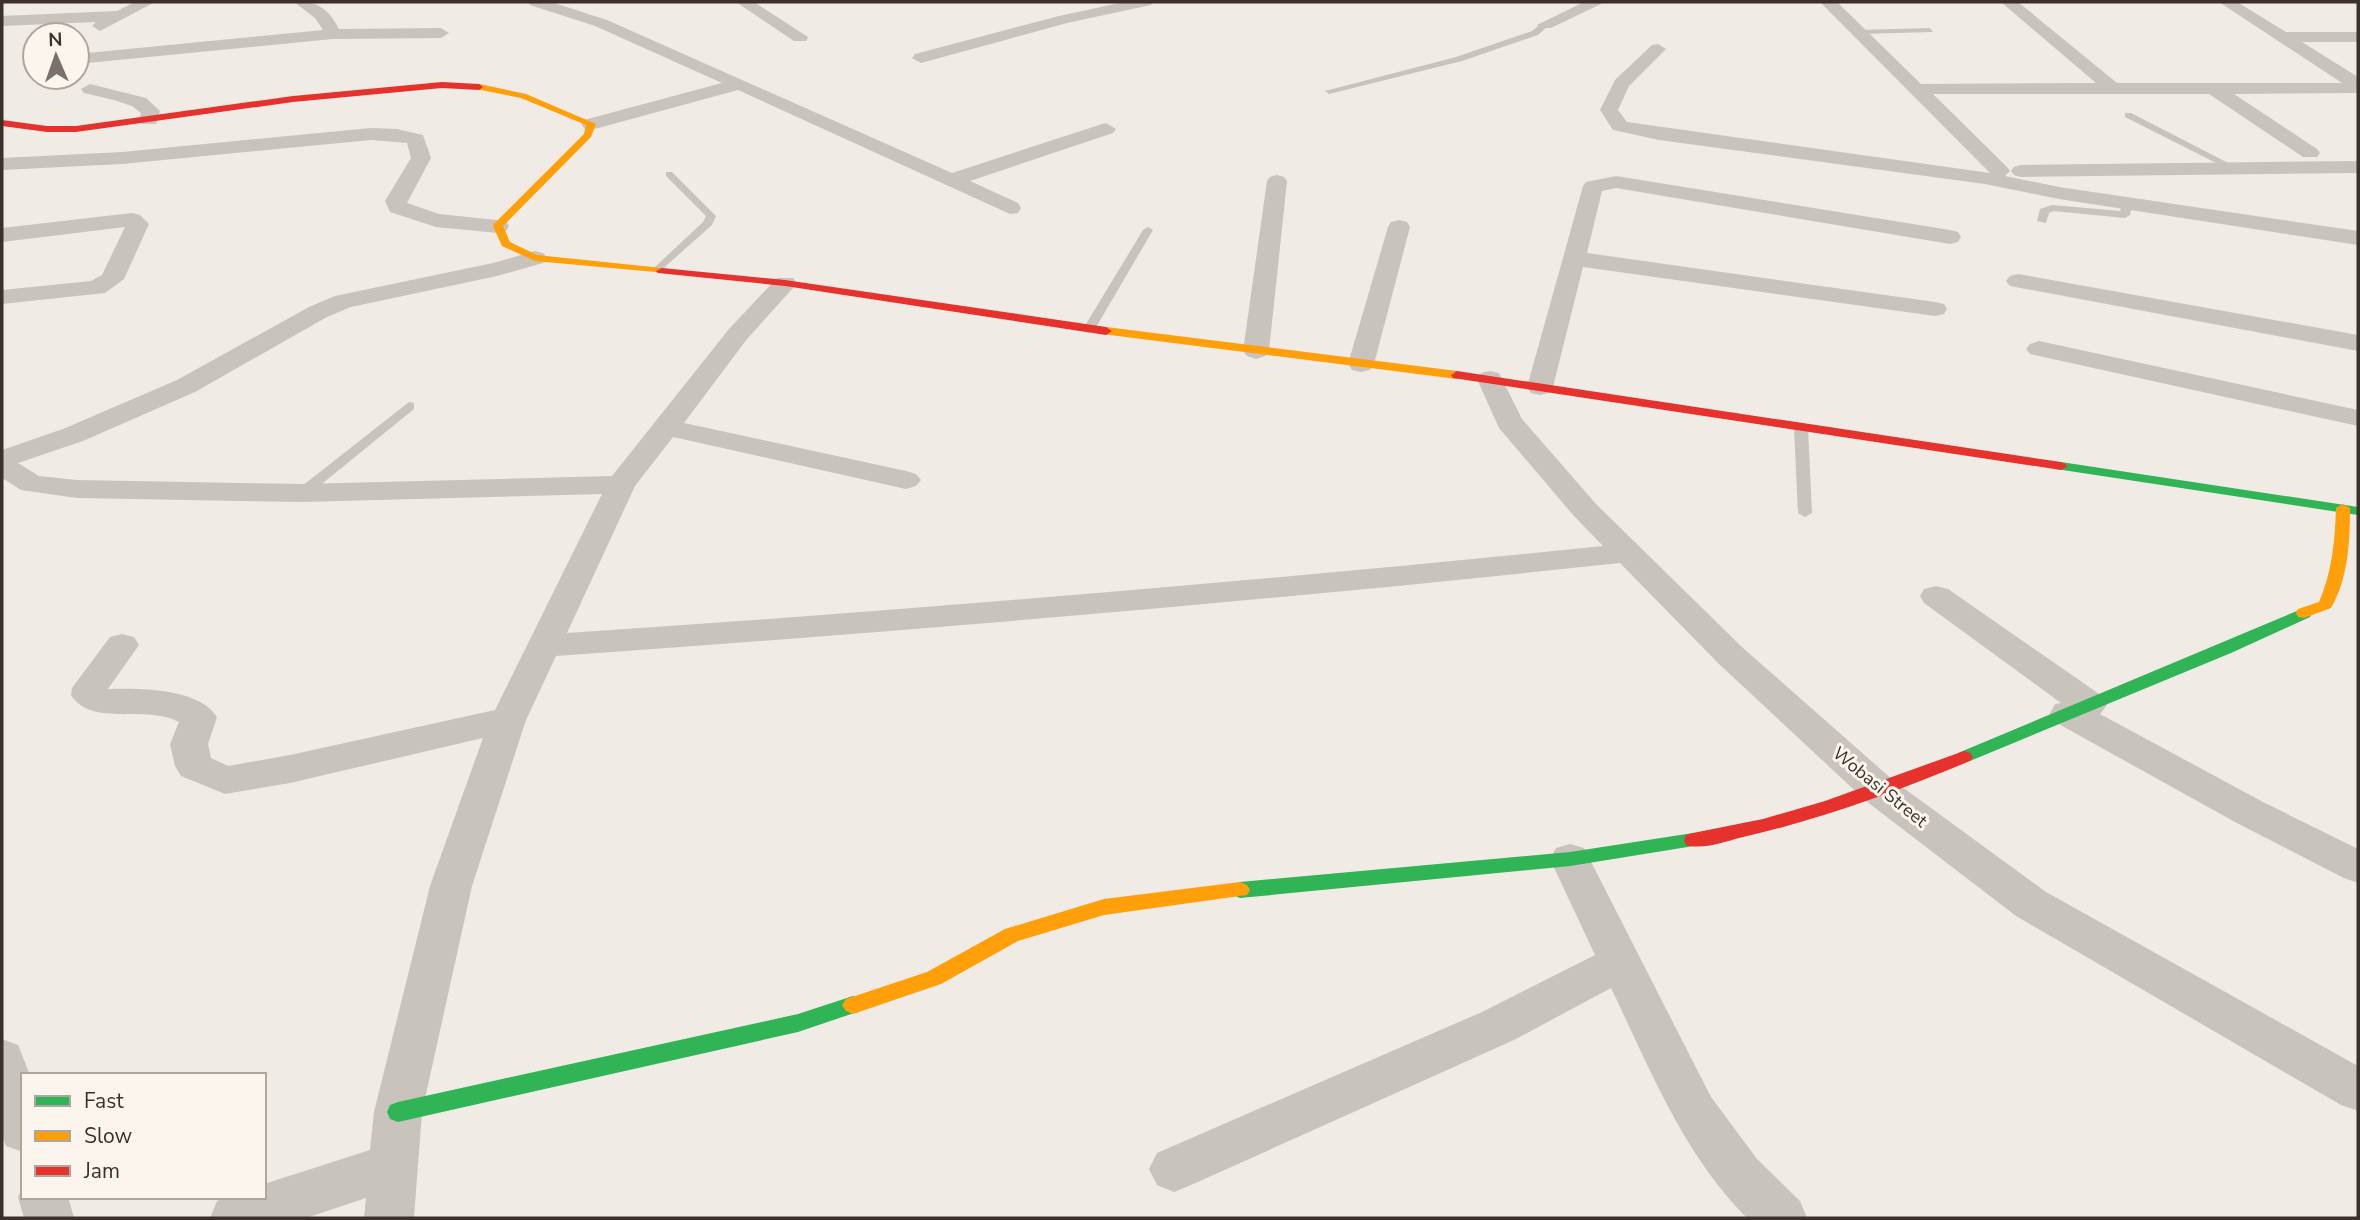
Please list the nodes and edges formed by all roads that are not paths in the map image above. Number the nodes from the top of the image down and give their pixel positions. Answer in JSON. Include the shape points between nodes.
{"nodes":[{"id":1,"x":147,"y":2,"type":"edge"},
{"id":2,"x":302,"y":2,"type":"edge"},
{"id":3,"x":536,"y":2,"type":"edge"},
{"id":4,"x":744,"y":2,"type":"edge"},
{"id":5,"x":1144,"y":2,"type":"edge"},
{"id":6,"x":1597,"y":2,"type":"edge"},
{"id":7,"x":1828,"y":2,"type":"edge"},
{"id":8,"x":2009,"y":2,"type":"edge"},
{"id":9,"x":2227,"y":2,"type":"edge"},
{"id":10,"x":118,"y":16,"type":"junction"},
{"id":11,"x":2,"y":21,"type":"edge"},
{"id":12,"x":1545,"y":25,"type":"joint"},
{"id":13,"x":1930,"y":30,"type":"dead end"},
{"id":14,"x":91,"y":32,"type":"edge"},
{"id":15,"x":1860,"y":32,"type":"junction"},
{"id":16,"x":441,"y":33,"type":"dead end"},
{"id":17,"x":333,"y":34,"type":"junction"},
{"id":18,"x":800,"y":37,"type":"dead end"},
{"id":19,"x":2284,"y":37,"type":"junction"},
{"id":20,"x":2358,"y":37,"type":"edge"},
{"id":21,"x":1658,"y":49,"type":"dead end"},
{"id":22,"x":91,"y":58,"type":"edge"},
{"id":23,"x":921,"y":58,"type":"dead end"},
{"id":24,"x":737,"y":85,"type":"junction"},
{"id":25,"x":2111,"y":87,"type":"junction"},
{"id":26,"x":2358,"y":87,"type":"edge"},
{"id":27,"x":2213,"y":88,"type":"junction"},
{"id":28,"x":91,"y":89,"type":"edge"},
{"id":29,"x":1916,"y":89,"type":"junction"},
{"id":30,"x":1329,"y":91,"type":"dead end"},
{"id":31,"x":2128,"y":115,"type":"dead end"},
{"id":32,"x":149,"y":120,"type":"junction"},
{"id":33,"x":2,"y":122,"type":"edge"},
{"id":34,"x":591,"y":124,"type":"junction"},
{"id":35,"x":1106,"y":129,"type":"dead end"},
{"id":36,"x":2310,"y":153,"type":"dead end"},
{"id":37,"x":2,"y":164,"type":"edge"},
{"id":38,"x":2358,"y":167,"type":"edge"},
{"id":39,"x":2233,"y":168,"type":"junction"},
{"id":40,"x":669,"y":174,"type":"dead end"},
{"id":41,"x":1993,"y":175,"type":"junction"},
{"id":42,"x":953,"y":180,"type":"junction"},
{"id":43,"x":1278,"y":181,"type":"dead end"},
{"id":44,"x":2127,"y":203,"type":"junction"},
{"id":45,"x":1010,"y":208,"type":"dead end"},
{"id":46,"x":2042,"y":220,"type":"dead end"},
{"id":47,"x":498,"y":226,"type":"junction"},
{"id":48,"x":1399,"y":227,"type":"dead end"},
{"id":49,"x":1148,"y":230,"type":"dead end"},
{"id":50,"x":2,"y":235,"type":"edge"},
{"id":51,"x":1950,"y":237,"type":"dead end"},
{"id":52,"x":2358,"y":237,"type":"edge"},
{"id":53,"x":535,"y":258,"type":"junction"},
{"id":54,"x":1572,"y":258,"type":"junction"},
{"id":55,"x":659,"y":269,"type":"junction"},
{"id":56,"x":2018,"y":281,"type":"dead end"},
{"id":57,"x":785,"y":283,"type":"junction"},
{"id":58,"x":2,"y":297,"type":"edge"},
{"id":59,"x":1935,"y":309,"type":"dead end"},
{"id":60,"x":1089,"y":329,"type":"junction"},
{"id":61,"x":2358,"y":343,"type":"edge"},
{"id":62,"x":2039,"y":349,"type":"dead end"},
{"id":63,"x":1256,"y":351,"type":"junction"},
{"id":64,"x":1361,"y":364,"type":"junction"},
{"id":65,"x":1490,"y":379,"type":"junction"},
{"id":66,"x":1540,"y":387,"type":"junction"},
{"id":67,"x":409,"y":407,"type":"dead end"},
{"id":68,"x":2358,"y":418,"type":"edge"},
{"id":69,"x":665,"y":427,"type":"junction"},
{"id":70,"x":1801,"y":428,"type":"junction"},
{"id":71,"x":2,"y":458,"type":"edge"},
{"id":72,"x":2,"y":466,"type":"edge"},
{"id":73,"x":906,"y":480,"type":"dead end"},
{"id":74,"x":621,"y":485,"type":"junction"},
{"id":75,"x":302,"y":494,"type":"junction"},
{"id":76,"x":2351,"y":510,"type":"edge"},
{"id":77,"x":1805,"y":513,"type":"dead end"},
{"id":78,"x":1627,"y":553,"type":"junction"},
{"id":79,"x":1936,"y":596,"type":"dead end"},
{"id":80,"x":122,"y":645,"type":"dead end"},
{"id":81,"x":544,"y":646,"type":"junction"},
{"id":82,"x":2078,"y":709,"type":"junction"},
{"id":83,"x":508,"y":720,"type":"junction"},
{"id":84,"x":1880,"y":791,"type":"junction"},
{"id":85,"x":1570,"y":859,"type":"junction"},
{"id":86,"x":2358,"y":867,"type":"edge"},
{"id":87,"x":1621,"y":962,"type":"junction"},
{"id":88,"x":2,"y":1059,"type":"edge"},
{"id":89,"x":2358,"y":1090,"type":"edge"},
{"id":90,"x":398,"y":1112,"type":"junction"},
{"id":91,"x":21,"y":1123,"type":"edge"},
{"id":92,"x":394,"y":1165,"type":"junction"},
{"id":93,"x":1174,"y":1169,"type":"dead end"},
{"id":94,"x":44,"y":1199,"type":"edge"},
{"id":95,"x":49,"y":1218,"type":"edge"},
{"id":96,"x":234,"y":1218,"type":"edge"},
{"id":97,"x":389,"y":1218,"type":"edge"},
{"id":98,"x":1782,"y":1218,"type":"edge"}],
"edges":[{"from":1,"to":10,"type":"street"},
{"from":2,"to":17,"type":"street","via":[[330,23]]},
{"from":3,"to":24,"type":"street","via":[[601,23]]},
{"from":4,"to":18,"type":"street"},
{"from":5,"to":23,"type":"street"},
{"from":6,"to":12,"type":"street"},
{"from":7,"to":15,"type":"street"},
{"from":8,"to":25,"type":"street"},
{"from":9,"to":19,"type":"street"},
{"from":10,"to":11,"type":"street"},
{"from":10,"to":14,"type":"street"},
{"from":12,"to":30,"type":"lane","via":[[1535,33],[1459,59]]},
{"from":13,"to":15,"type":"lane"},
{"from":15,"to":29,"type":"street"},
{"from":16,"to":17,"type":"street"},
{"from":17,"to":22,"type":"street"},
{"from":19,"to":20,"type":"street"},
{"from":19,"to":26,"type":"street"},
{"from":21,"to":41,"type":"street","via":[[1621,84],[1609,110],[1620,126]]},
{"from":24,"to":34,"type":"street"},
{"from":24,"to":42,"type":"street"},
{"from":25,"to":27,"type":"street"},
{"from":25,"to":29,"type":"street"},
{"from":26,"to":27,"type":"street"},
{"from":27,"to":36,"type":"street"},
{"from":28,"to":32,"type":"street","via":[[139,102],[151,111]]},
{"from":29,"to":41,"type":"street"},
{"from":31,"to":39,"type":"lane"},
{"from":32,"to":33,"type":"street","via":[[76,129]]},
{"from":32,"to":34,"type":"street","via":[[293,99],[442,85],[488,87],[523,96]]},
{"from":34,"to":47,"type":"street","via":[[588,135]]},
{"from":35,"to":42,"type":"street"},
{"from":37,"to":47,"type":"street","via":[[397,135],[416,139],[421,158],[396,201],[398,207],[436,220]]},
{"from":38,"to":39,"type":"street"},
{"from":39,"to":41,"type":"street"},
{"from":40,"to":55,"type":"lane","via":[[711,216]]},
{"from":41,"to":44,"type":"street"},
{"from":42,"to":45,"type":"street"},
{"from":43,"to":63,"type":"street"},
{"from":44,"to":46,"type":"lane","via":[[2124,215],[2052,208],[2044,211]]},
{"from":44,"to":52,"type":"street"},
{"from":47,"to":53,"type":"street","via":[[509,249]]},
{"from":48,"to":64,"type":"street"},
{"from":49,"to":60,"type":"lane"},
{"from":50,"to":58,"type":"street","via":[[138,222],[113,279],[106,284]]},
{"from":51,"to":54,"type":"street","via":[[1604,182],[1593,186]]},
{"from":53,"to":55,"type":"street"},
{"from":53,"to":71,"type":"street","via":[[344,300],[186,386],[73,435]]},
{"from":54,"to":59,"type":"street"},
{"from":54,"to":66,"type":"street"},
{"from":55,"to":57,"type":"street"},
{"from":56,"to":61,"type":"street"},
{"from":57,"to":60,"type":"street"},
{"from":57,"to":69,"type":"street"},
{"from":60,"to":63,"type":"street"},
{"from":62,"to":68,"type":"street"},
{"from":63,"to":64,"type":"street"},
{"from":64,"to":65,"type":"street"},
{"from":65,"to":66,"type":"street"},
{"from":65,"to":78,"type":"street","name":"Wobasi Street","via":[[1509,422]]},
{"from":66,"to":70,"type":"street"},
{"from":67,"to":75,"type":"lane"},
{"from":69,"to":73,"type":"street"},
{"from":69,"to":74,"type":"street"},
{"from":70,"to":76,"type":"street"},
{"from":70,"to":77,"type":"lane"},
{"from":72,"to":75,"type":"street","via":[[31,484],[66,488]]},
{"from":74,"to":75,"type":"street"},
{"from":74,"to":81,"type":"street"},
{"from":76,"to":82,"type":"street","via":[[2335,587],[2325,605]]},
{"from":78,"to":81,"type":"street","via":[[1237,593]]},
{"from":78,"to":84,"type":"street","name":"Wobasi Street","via":[[1731,656]]},
{"from":79,"to":82,"type":"street"},
{"from":80,"to":83,"type":"street","via":[[89,695],[97,701],[159,702],[185,708],[199,717],[189,744],[194,766],[225,780]]},
{"from":81,"to":83,"type":"street"},
{"from":82,"to":84,"type":"street"},
{"from":82,"to":86,"type":"street","via":[[2249,813]]},
{"from":83,"to":90,"type":"street","via":[[451,887]]},
{"from":84,"to":85,"type":"street","via":[[1747,831]]},
{"from":84,"to":89,"type":"street","name":"Wobasi Street","via":[[2031,904]]},
{"from":85,"to":87,"type":"street"},
{"from":85,"to":90,"type":"street","via":[[1254,888],[1104,907],[1012,935],[934,978],[798,1023]]},
{"from":87,"to":93,"type":"street","via":[[1498,1026]]},
{"from":87,"to":98,"type":"street","via":[[1694,1112],[1739,1176]]},
{"from":88,"to":91,"type":"street"},
{"from":90,"to":92,"type":"street"},
{"from":92,"to":96,"type":"street"},
{"from":92,"to":97,"type":"street"},
{"from":94,"to":95,"type":"street"}]}
